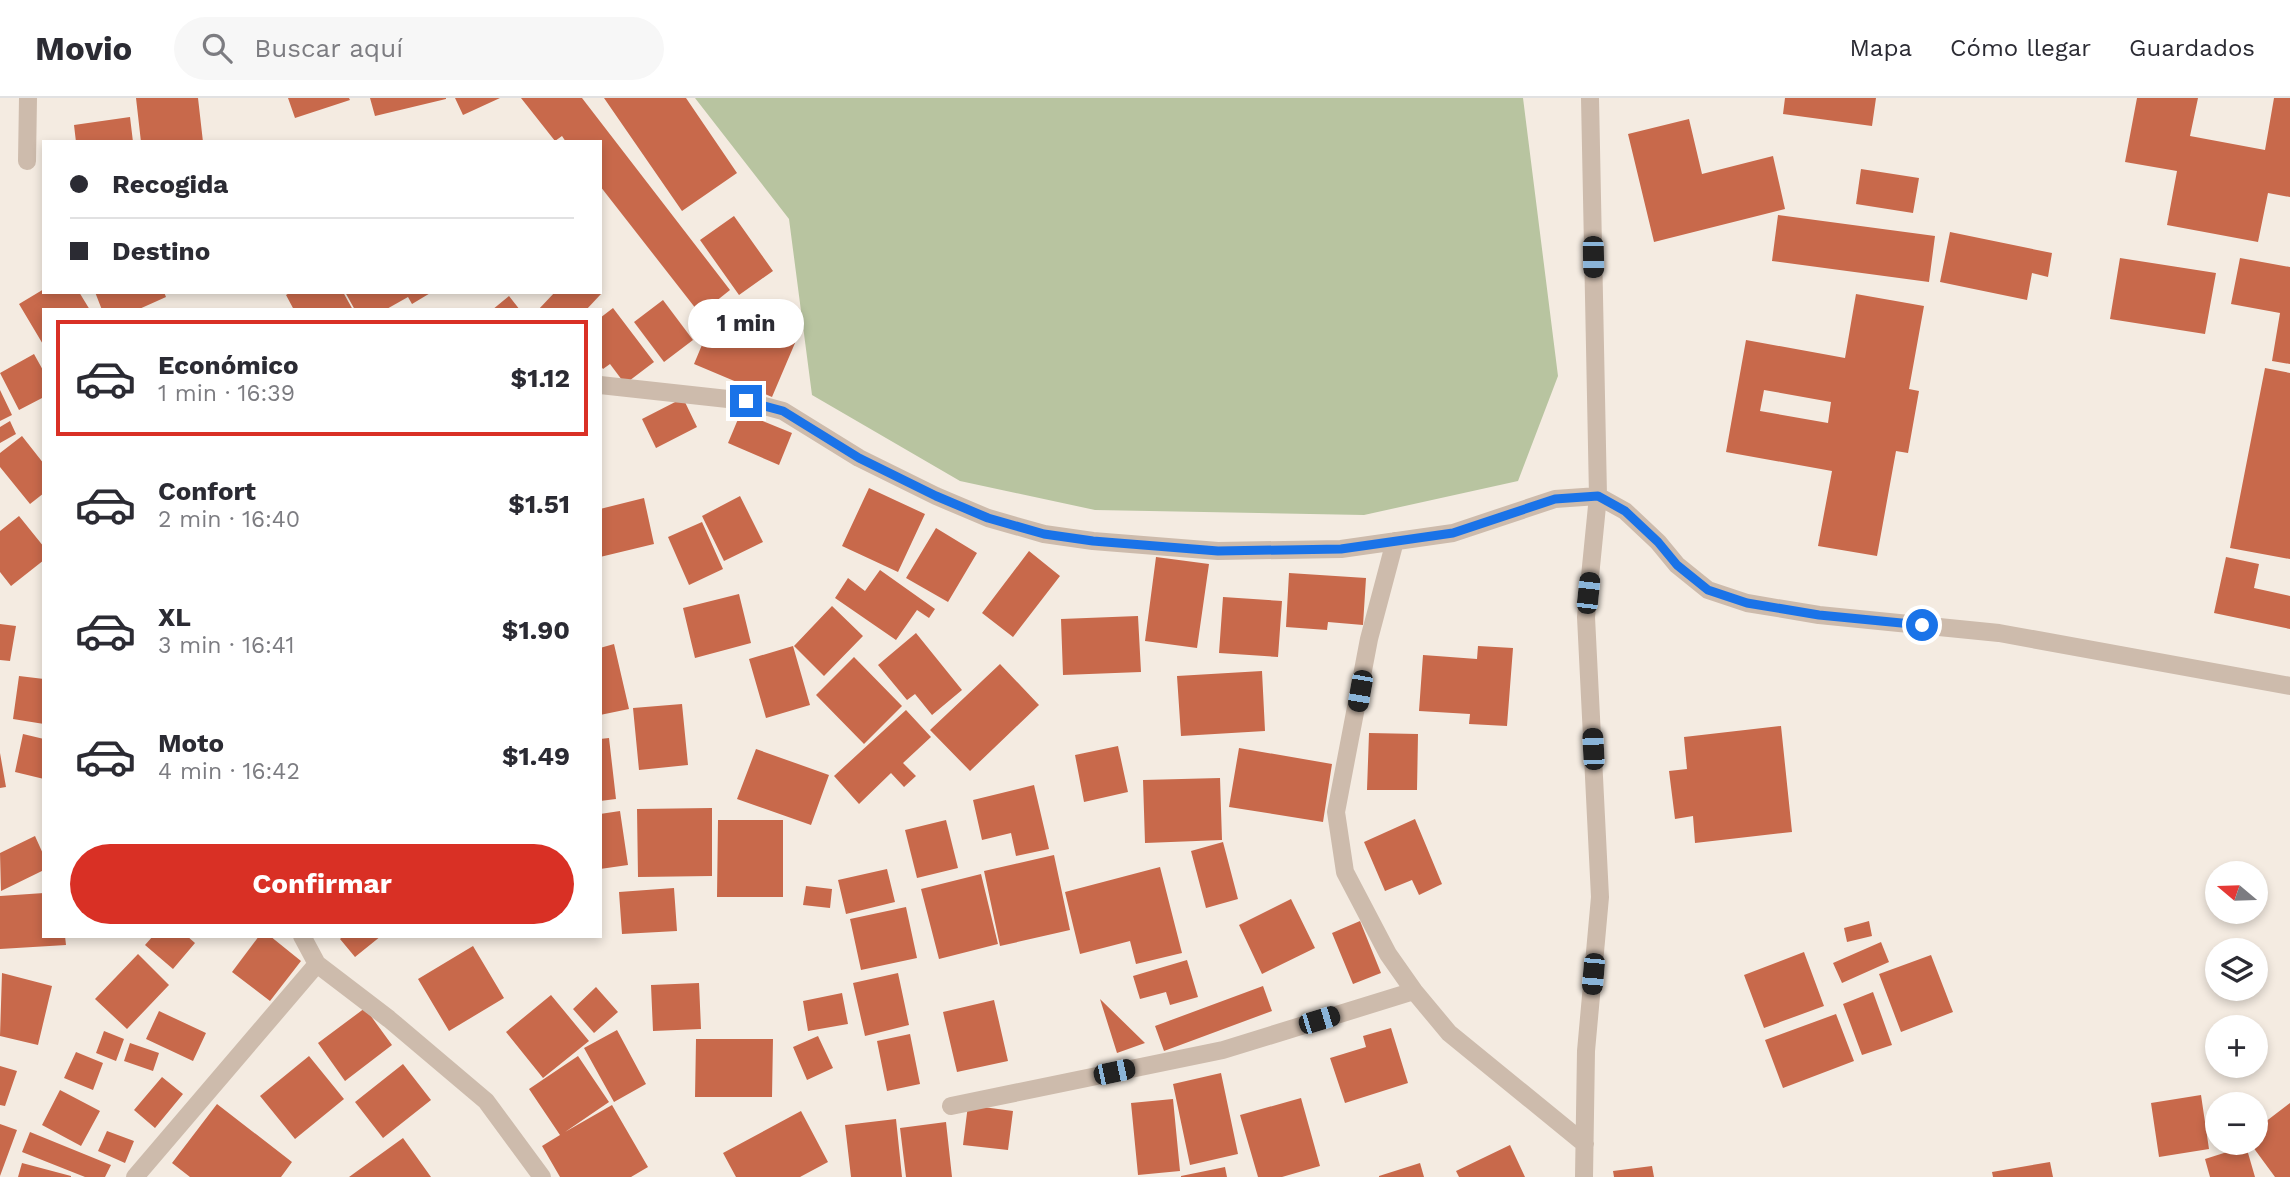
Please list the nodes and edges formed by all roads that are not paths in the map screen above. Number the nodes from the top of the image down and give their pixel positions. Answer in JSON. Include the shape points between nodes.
{"nodes":[{"id":1,"x":28,"y":98,"type":"edge"},
{"id":2,"x":1590,"y":98,"type":"edge"},
{"id":3,"x":27,"y":161,"type":"dead end"},
{"id":4,"x":602,"y":385,"type":"edge"},
{"id":5,"x":1598,"y":496,"type":"junction"},
{"id":6,"x":1395,"y":541,"type":"junction"},
{"id":7,"x":2290,"y":686,"type":"edge"},
{"id":8,"x":303,"y":938,"type":"edge"},
{"id":9,"x":317,"y":964,"type":"junction"},
{"id":10,"x":1414,"y":991,"type":"junction"},
{"id":11,"x":951,"y":1106,"type":"dead end"},
{"id":12,"x":1584,"y":1144,"type":"junction"},
{"id":13,"x":135,"y":1177,"type":"edge"},
{"id":14,"x":542,"y":1177,"type":"edge"},
{"id":15,"x":1584,"y":1177,"type":"edge"}],
"edges":[{"from":1,"to":3,"type":"street"},
{"from":2,"to":5,"type":"street"},
{"from":4,"to":6,"type":"street","via":[[746,401],[783,411],[859,458],[936,496],[1044,534],[1218,551],[1341,549]]},
{"from":5,"to":6,"type":"street","via":[[1555,499],[1453,533]]},
{"from":5,"to":7,"type":"street","via":[[1625,511],[1708,590],[1747,603],[1999,633]]},
{"from":5,"to":12,"type":"street","via":[[1586,617],[1600,897],[1586,1051]]},
{"from":6,"to":10,"type":"street","via":[[1369,639],[1336,812],[1345,872],[1388,954]]},
{"from":8,"to":9,"type":"street"},
{"from":9,"to":13,"type":"street"},
{"from":9,"to":14,"type":"street","via":[[486,1101]]},
{"from":10,"to":11,"type":"street","via":[[1223,1050]]},
{"from":10,"to":12,"type":"street","via":[[1448,1033]]},
{"from":12,"to":15,"type":"street"}]}
